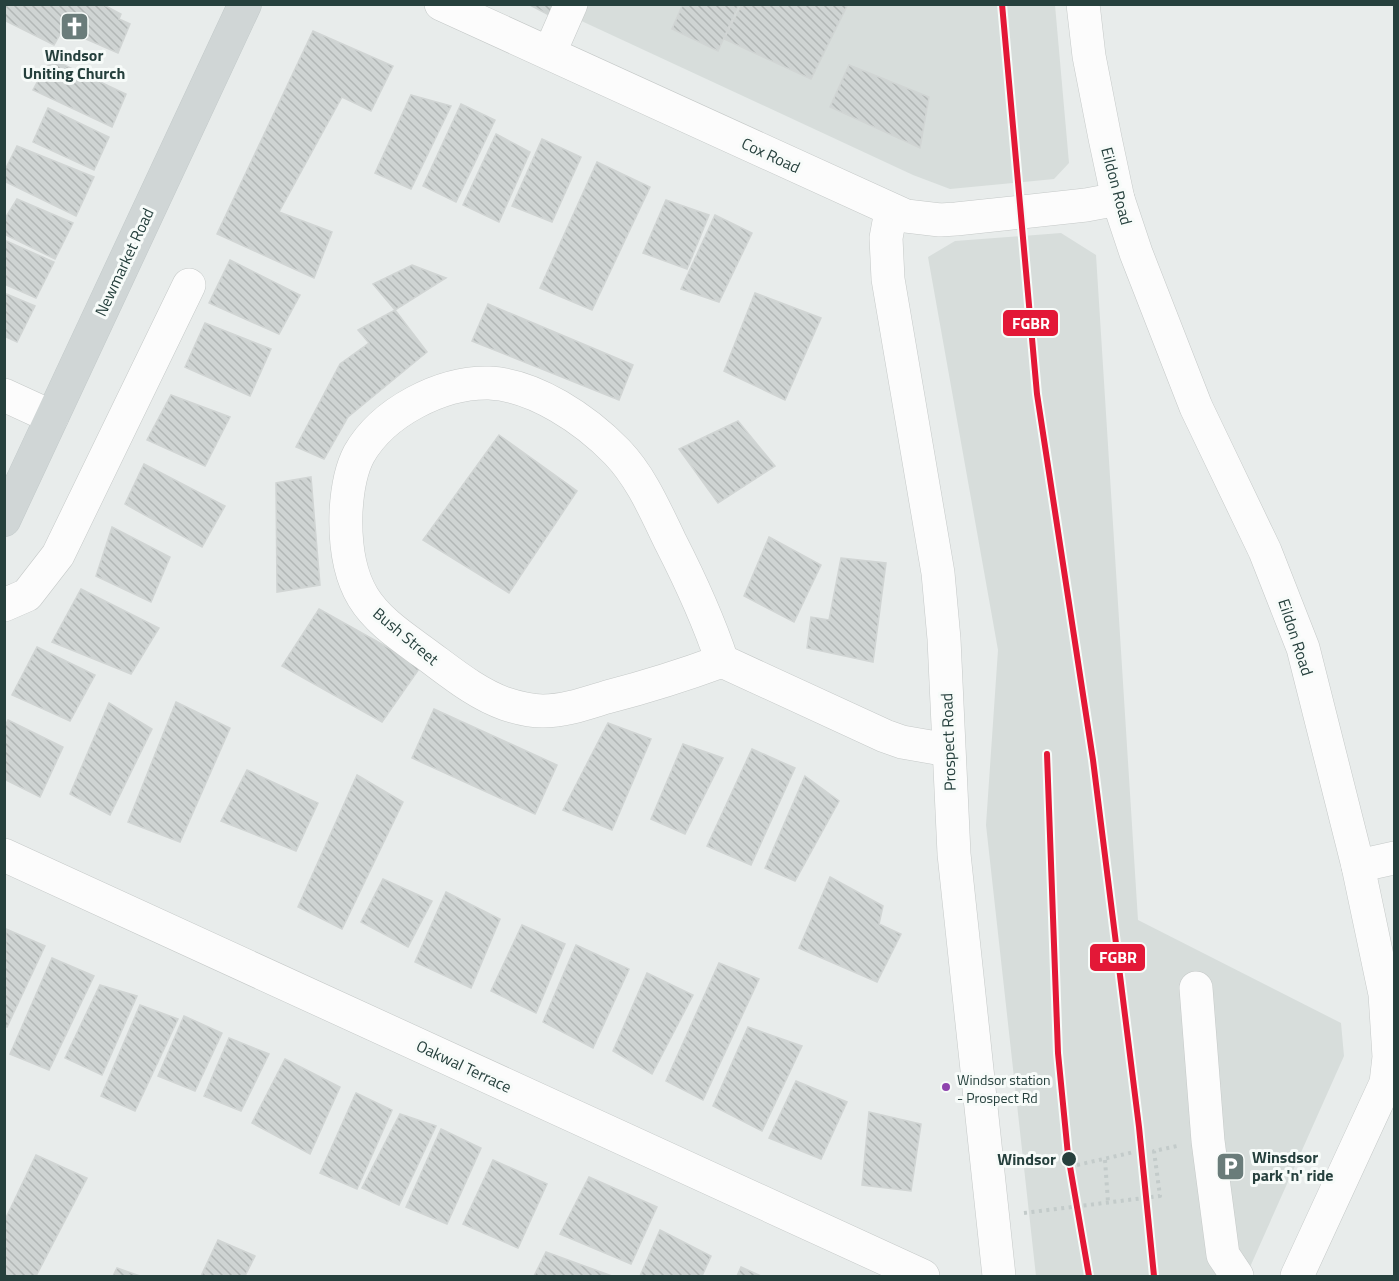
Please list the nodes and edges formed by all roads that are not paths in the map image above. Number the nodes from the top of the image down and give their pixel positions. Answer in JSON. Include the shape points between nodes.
{"nodes":[{"id":1,"x":245,"y":4,"type":"edge"},
{"id":2,"x":441,"y":4,"type":"edge"},
{"id":3,"x":571,"y":4,"type":"edge"},
{"id":4,"x":1083,"y":4,"type":"edge"},
{"id":5,"x":550,"y":52,"type":"junction"},
{"id":6,"x":1118,"y":199,"type":"junction"},
{"id":7,"x":891,"y":211,"type":"junction"},
{"id":8,"x":189,"y":285,"type":"dead end"},
{"id":9,"x":4,"y":395,"type":"edge"},
{"id":10,"x":52,"y":417,"type":"junction"},
{"id":11,"x":4,"y":520,"type":"edge"},
{"id":12,"x":4,"y":605,"type":"edge"},
{"id":13,"x":722,"y":661,"type":"junction"},
{"id":14,"x":948,"y":750,"type":"junction"},
{"id":15,"x":4,"y":855,"type":"edge"},
{"id":16,"x":1395,"y":858,"type":"edge"},
{"id":17,"x":1358,"y":866,"type":"junction"},
{"id":18,"x":1196,"y":988,"type":"dead end"},
{"id":19,"x":923,"y":1276,"type":"edge"},
{"id":20,"x":999,"y":1276,"type":"edge"},
{"id":21,"x":1237,"y":1276,"type":"edge"},
{"id":22,"x":1297,"y":1276,"type":"edge"}],
"edges":[{"from":1,"to":10,"type":"main road","name":"Newmarket Road"},
{"from":2,"to":5,"type":"street","name":"Cox Road"},
{"from":3,"to":5,"type":"street"},
{"from":4,"to":6,"type":"street","name":"Eildon Road","via":[[1091,68]]},
{"from":5,"to":7,"type":"street","name":"Cox Road"},
{"from":6,"to":7,"type":"street","name":"Cox Road","via":[[956,219],[922,219]]},
{"from":6,"to":17,"type":"street","name":"Eildon Road","via":[[1196,407],[1265,551],[1303,648]]},
{"from":7,"to":14,"type":"street","name":"Prospect Road","via":[[886,238],[888,279],[938,573]]},
{"from":8,"to":12,"type":"street","via":[[58,555],[27,595]]},
{"from":9,"to":10,"type":"street"},
{"from":10,"to":11,"type":"main road","name":"Newmarket Road"},
{"from":13,"to":13,"type":"street","name":"Bush Street","via":[[562,710],[523,709],[486,695],[395,631],[361,595],[345,536],[351,476],[358,455],[373,435],[398,414],[427,396],[458,387],[489,383],[551,403],[616,452],[638,479],[705,613]]},
{"from":13,"to":14,"type":"street","via":[[885,736]]},
{"from":14,"to":20,"type":"street","name":"Prospect Road","via":[[954,854]]},
{"from":15,"to":19,"type":"street","name":"Oakwal Terrace"},
{"from":16,"to":17,"type":"street"},
{"from":17,"to":22,"type":"street","name":"Eildon Road","via":[[1385,994],[1389,1029],[1387,1074],[1377,1104]]},
{"from":18,"to":21,"type":"street","via":[[1208,1141],[1223,1255]]}]}
